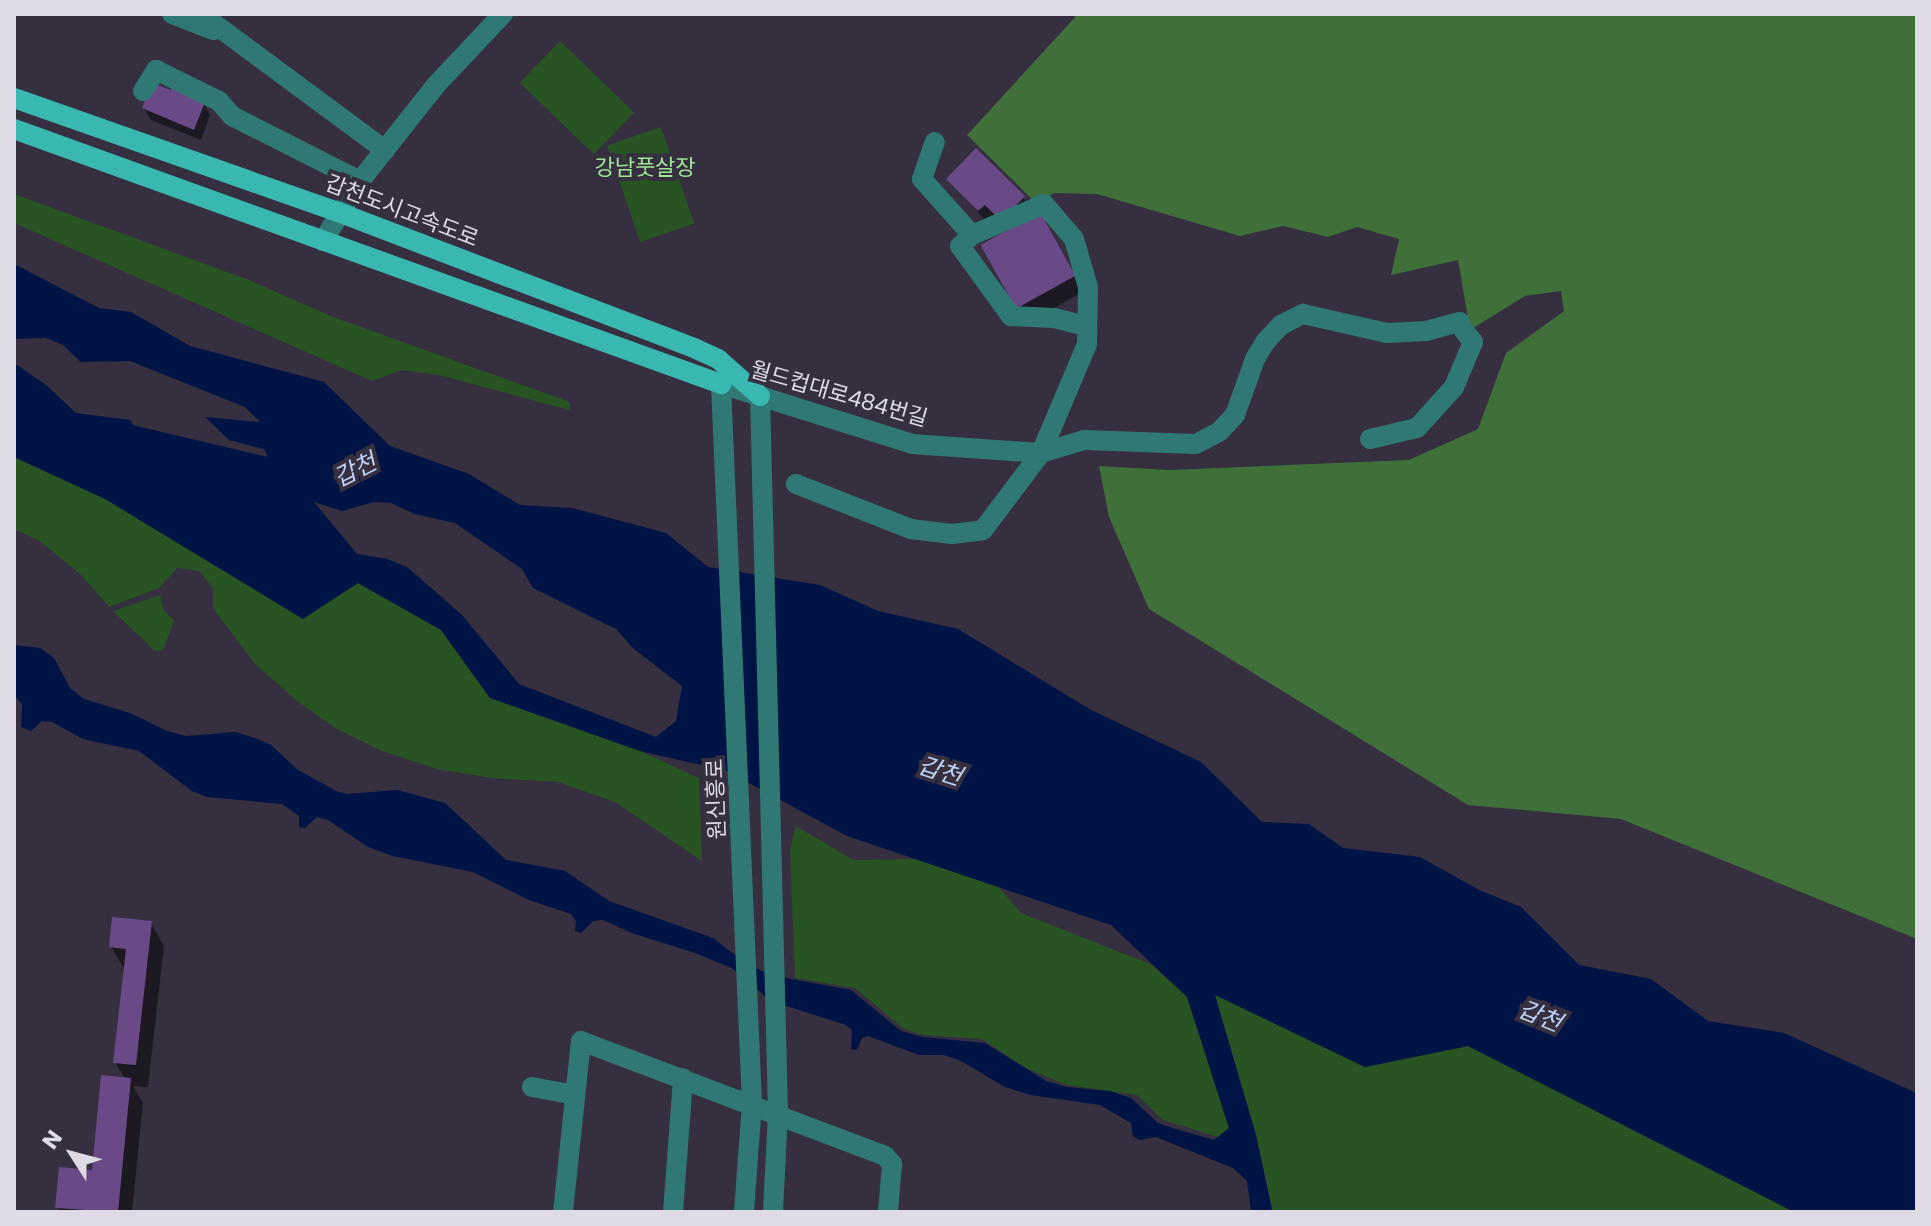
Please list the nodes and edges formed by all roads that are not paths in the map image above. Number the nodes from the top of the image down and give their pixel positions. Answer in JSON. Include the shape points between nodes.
{"nodes":[{"id":1,"x":172,"y":14,"type":"edge"},
{"id":2,"x":201,"y":14,"type":"edge"},
{"id":3,"x":503,"y":14,"type":"edge"},
{"id":4,"x":232,"y":38,"type":"junction"},
{"id":5,"x":143,"y":91,"type":"dead end"},
{"id":6,"x":14,"y":98,"type":"edge"},
{"id":7,"x":14,"y":129,"type":"edge"},
{"id":8,"x":935,"y":142,"type":"dead end"},
{"id":9,"x":385,"y":150,"type":"junction"},
{"id":10,"x":360,"y":181,"type":"junction"},
{"id":11,"x":338,"y":212,"type":"junction"},
{"id":12,"x":972,"y":235,"type":"junction"},
{"id":13,"x":323,"y":241,"type":"junction"},
{"id":14,"x":1087,"y":335,"type":"junction"},
{"id":15,"x":721,"y":384,"type":"junction"},
{"id":16,"x":760,"y":396,"type":"junction"},
{"id":17,"x":1370,"y":439,"type":"dead end"},
{"id":18,"x":1041,"y":453,"type":"junction"},
{"id":19,"x":796,"y":484,"type":"dead end"},
{"id":20,"x":683,"y":1078,"type":"junction"},
{"id":21,"x":532,"y":1087,"type":"dead end"},
{"id":22,"x":575,"y":1095,"type":"junction"},
{"id":23,"x":752,"y":1104,"type":"junction"},
{"id":24,"x":778,"y":1113,"type":"junction"},
{"id":25,"x":563,"y":1212,"type":"edge"},
{"id":26,"x":673,"y":1212,"type":"edge"},
{"id":27,"x":744,"y":1212,"type":"edge"},
{"id":28,"x":773,"y":1212,"type":"edge"},
{"id":29,"x":888,"y":1212,"type":"edge"}],
"edges":[{"from":1,"to":4,"type":"street"},
{"from":2,"to":4,"type":"street"},
{"from":3,"to":9,"type":"street","via":[[436,85]]},
{"from":4,"to":9,"type":"street"},
{"from":5,"to":10,"type":"street","via":[[156,70],[219,101],[232,116]]},
{"from":6,"to":11,"type":"main road","name":"갑천도시고속도로"},
{"from":7,"to":13,"type":"main road"},
{"from":8,"to":12,"type":"street","via":[[922,179]]},
{"from":9,"to":10,"type":"street"},
{"from":10,"to":11,"type":"street"},
{"from":11,"to":13,"type":"street"},
{"from":11,"to":16,"type":"main road","name":"갑천도시고속도로","via":[[696,349],[718,359]]},
{"from":12,"to":14,"type":"street","via":[[960,246],[1011,316],[1054,318]]},
{"from":12,"to":14,"type":"street","via":[[1044,204],[1074,239],[1088,287]]},
{"from":13,"to":15,"type":"main road"},
{"from":14,"to":18,"type":"street"},
{"from":15,"to":16,"type":"street","name":"월드컵대로484번길"},
{"from":15,"to":23,"type":"street","name":"원신흥로"},
{"from":16,"to":18,"type":"street","name":"월드컵대로484번길","via":[[912,444]]},
{"from":16,"to":24,"type":"street"},
{"from":17,"to":18,"type":"street","name":"월드컵대로484번길","via":[[1417,428],[1454,387],[1473,342],[1459,323],[1387,333],[1303,314],[1281,325],[1266,341],[1235,415],[1196,444],[1084,440]]},
{"from":18,"to":19,"type":"street","via":[[983,530],[952,534],[911,529]]},
{"from":20,"to":22,"type":"street","via":[[581,1041]]},
{"from":20,"to":23,"type":"street"},
{"from":20,"to":26,"type":"street"},
{"from":21,"to":22,"type":"street"},
{"from":22,"to":25,"type":"street"},
{"from":23,"to":24,"type":"street"},
{"from":23,"to":27,"type":"street","name":"원신흥로"},
{"from":24,"to":28,"type":"street"},
{"from":24,"to":29,"type":"street","via":[[885,1156],[892,1164]]}]}
